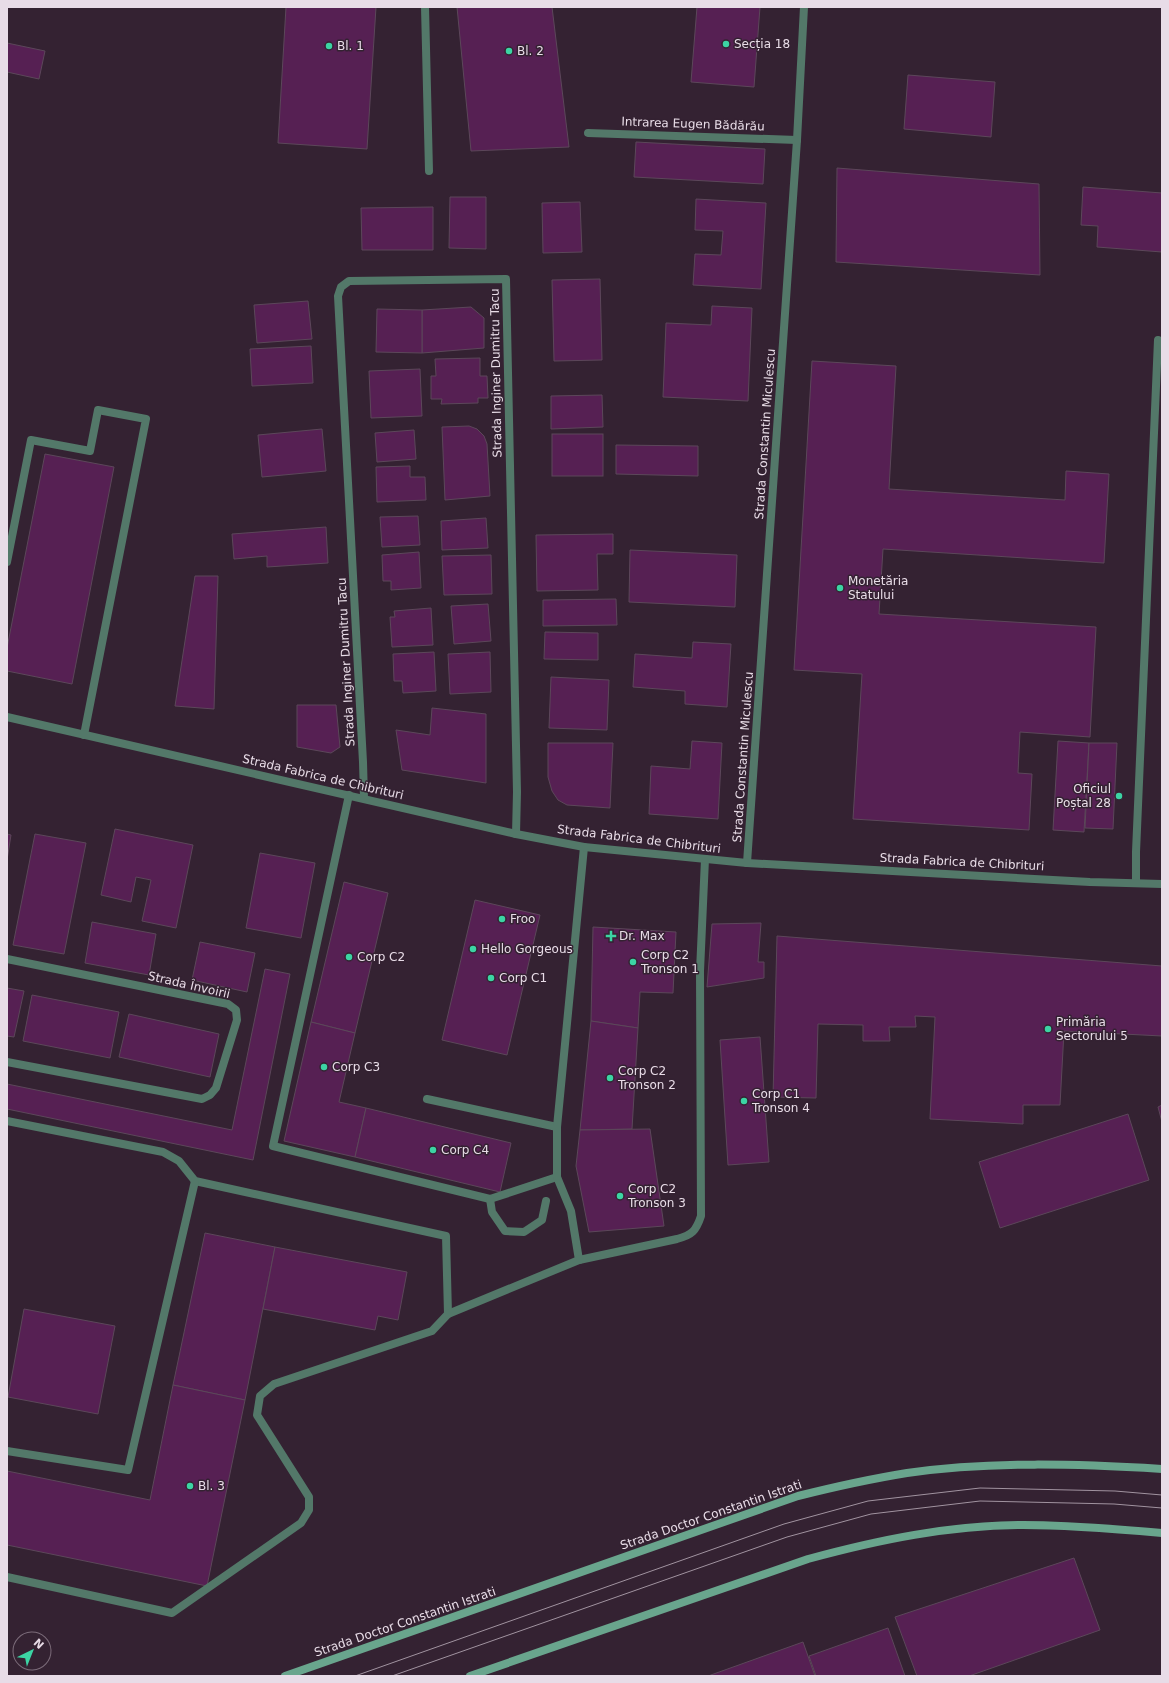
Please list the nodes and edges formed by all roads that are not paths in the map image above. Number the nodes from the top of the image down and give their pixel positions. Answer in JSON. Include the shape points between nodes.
{"nodes":[{"id":1,"x":425,"y":7,"type":"edge"},
{"id":2,"x":804,"y":7,"type":"edge"},
{"id":3,"x":588,"y":133,"type":"dead end"},
{"id":4,"x":797,"y":140,"type":"junction"},
{"id":5,"x":429,"y":171,"type":"dead end"},
{"id":6,"x":1158,"y":340,"type":"dead end"},
{"id":7,"x":7,"y":562,"type":"edge"},
{"id":8,"x":7,"y":717,"type":"edge"},
{"id":9,"x":84,"y":735,"type":"junction"},
{"id":10,"x":349,"y":795,"type":"junction"},
{"id":11,"x":364,"y":798,"type":"junction"},
{"id":12,"x":516,"y":834,"type":"junction"},
{"id":13,"x":584,"y":847,"type":"junction"},
{"id":14,"x":705,"y":858,"type":"junction"},
{"id":15,"x":747,"y":863,"type":"junction"},
{"id":16,"x":1136,"y":883,"type":"junction"},
{"id":17,"x":1162,"y":884,"type":"edge"},
{"id":18,"x":7,"y":959,"type":"edge"},
{"id":19,"x":7,"y":1062,"type":"edge"},
{"id":20,"x":427,"y":1099,"type":"dead end"},
{"id":21,"x":7,"y":1120,"type":"edge"},
{"id":22,"x":557,"y":1127,"type":"junction"},
{"id":23,"x":557,"y":1177,"type":"junction"},
{"id":24,"x":195,"y":1181,"type":"junction"},
{"id":25,"x":490,"y":1198,"type":"junction"},
{"id":26,"x":546,"y":1201,"type":"dead end"},
{"id":27,"x":580,"y":1260,"type":"junction"},
{"id":28,"x":448,"y":1314,"type":"junction"},
{"id":29,"x":7,"y":1451,"type":"edge"},
{"id":30,"x":1162,"y":1469,"type":"edge"},
{"id":31,"x":1162,"y":1534,"type":"edge"},
{"id":32,"x":7,"y":1577,"type":"edge"},
{"id":33,"x":285,"y":1676,"type":"edge"},
{"id":34,"x":470,"y":1676,"type":"edge"}],
"edges":[{"from":1,"to":5,"type":"street"},
{"from":2,"to":4,"type":"street","name":"Strada Constantin Miculescu"},
{"from":3,"to":4,"type":"street","name":"Intrarea Eugen Bădărău"},
{"from":4,"to":15,"type":"street","name":"Strada Constantin Miculescu"},
{"from":6,"to":16,"type":"street"},
{"from":7,"to":9,"type":"street","via":[[31,440],[90,451],[98,410],[146,419]]},
{"from":8,"to":9,"type":"street","name":"Strada Fabrica de Chibrituri"},
{"from":9,"to":10,"type":"street","name":"Strada Fabrica de Chibrituri"},
{"from":10,"to":11,"type":"street","name":"Strada Fabrica de Chibrituri"},
{"from":10,"to":25,"type":"street","via":[[273,1146]]},
{"from":11,"to":12,"type":"street","name":"Strada Fabrica de Chibrituri"},
{"from":11,"to":12,"type":"street","name":"Strada Inginer Dumitru Tacu","via":[[338,296],[341,287],[349,281],[506,279]]},
{"from":12,"to":13,"type":"street","name":"Strada Fabrica de Chibrituri"},
{"from":13,"to":14,"type":"street","name":"Strada Fabrica de Chibrituri"},
{"from":13,"to":22,"type":"street"},
{"from":14,"to":15,"type":"street","name":"Strada Fabrica de Chibrituri"},
{"from":14,"to":27,"type":"street","via":[[700,971],[701,1216],[697,1227],[689,1236]]},
{"from":15,"to":16,"type":"street","name":"Strada Fabrica de Chibrituri"},
{"from":16,"to":17,"type":"street","name":"Strada Fabrica de Chibrituri"},
{"from":18,"to":19,"type":"street","name":"Strada Învoirii","via":[[228,1004],[236,1010],[237,1020],[216,1088],[202,1099]]},
{"from":20,"to":22,"type":"street"},
{"from":21,"to":24,"type":"street","via":[[163,1152],[179,1161]]},
{"from":22,"to":23,"type":"street"},
{"from":23,"to":25,"type":"street"},
{"from":23,"to":27,"type":"street","via":[[571,1211]]},
{"from":24,"to":28,"type":"street","via":[[446,1236]]},
{"from":24,"to":29,"type":"street","via":[[128,1470]]},
{"from":25,"to":26,"type":"street","via":[[492,1212],[505,1231],[524,1232],[542,1220]]},
{"from":27,"to":28,"type":"street"},
{"from":28,"to":32,"type":"street","via":[[432,1331],[274,1384],[260,1396],[257,1415],[309,1497],[309,1510],[301,1523],[172,1613]]},
{"from":30,"to":33,"type":"main road","name":"Strada Doctor Constantin Istrati","via":[[1092,1465],[963,1468],[908,1473],[854,1482],[798,1496]]},
{"from":31,"to":34,"type":"main road","via":[[1084,1526],[1022,1525],[908,1535],[808,1559]]}]}
